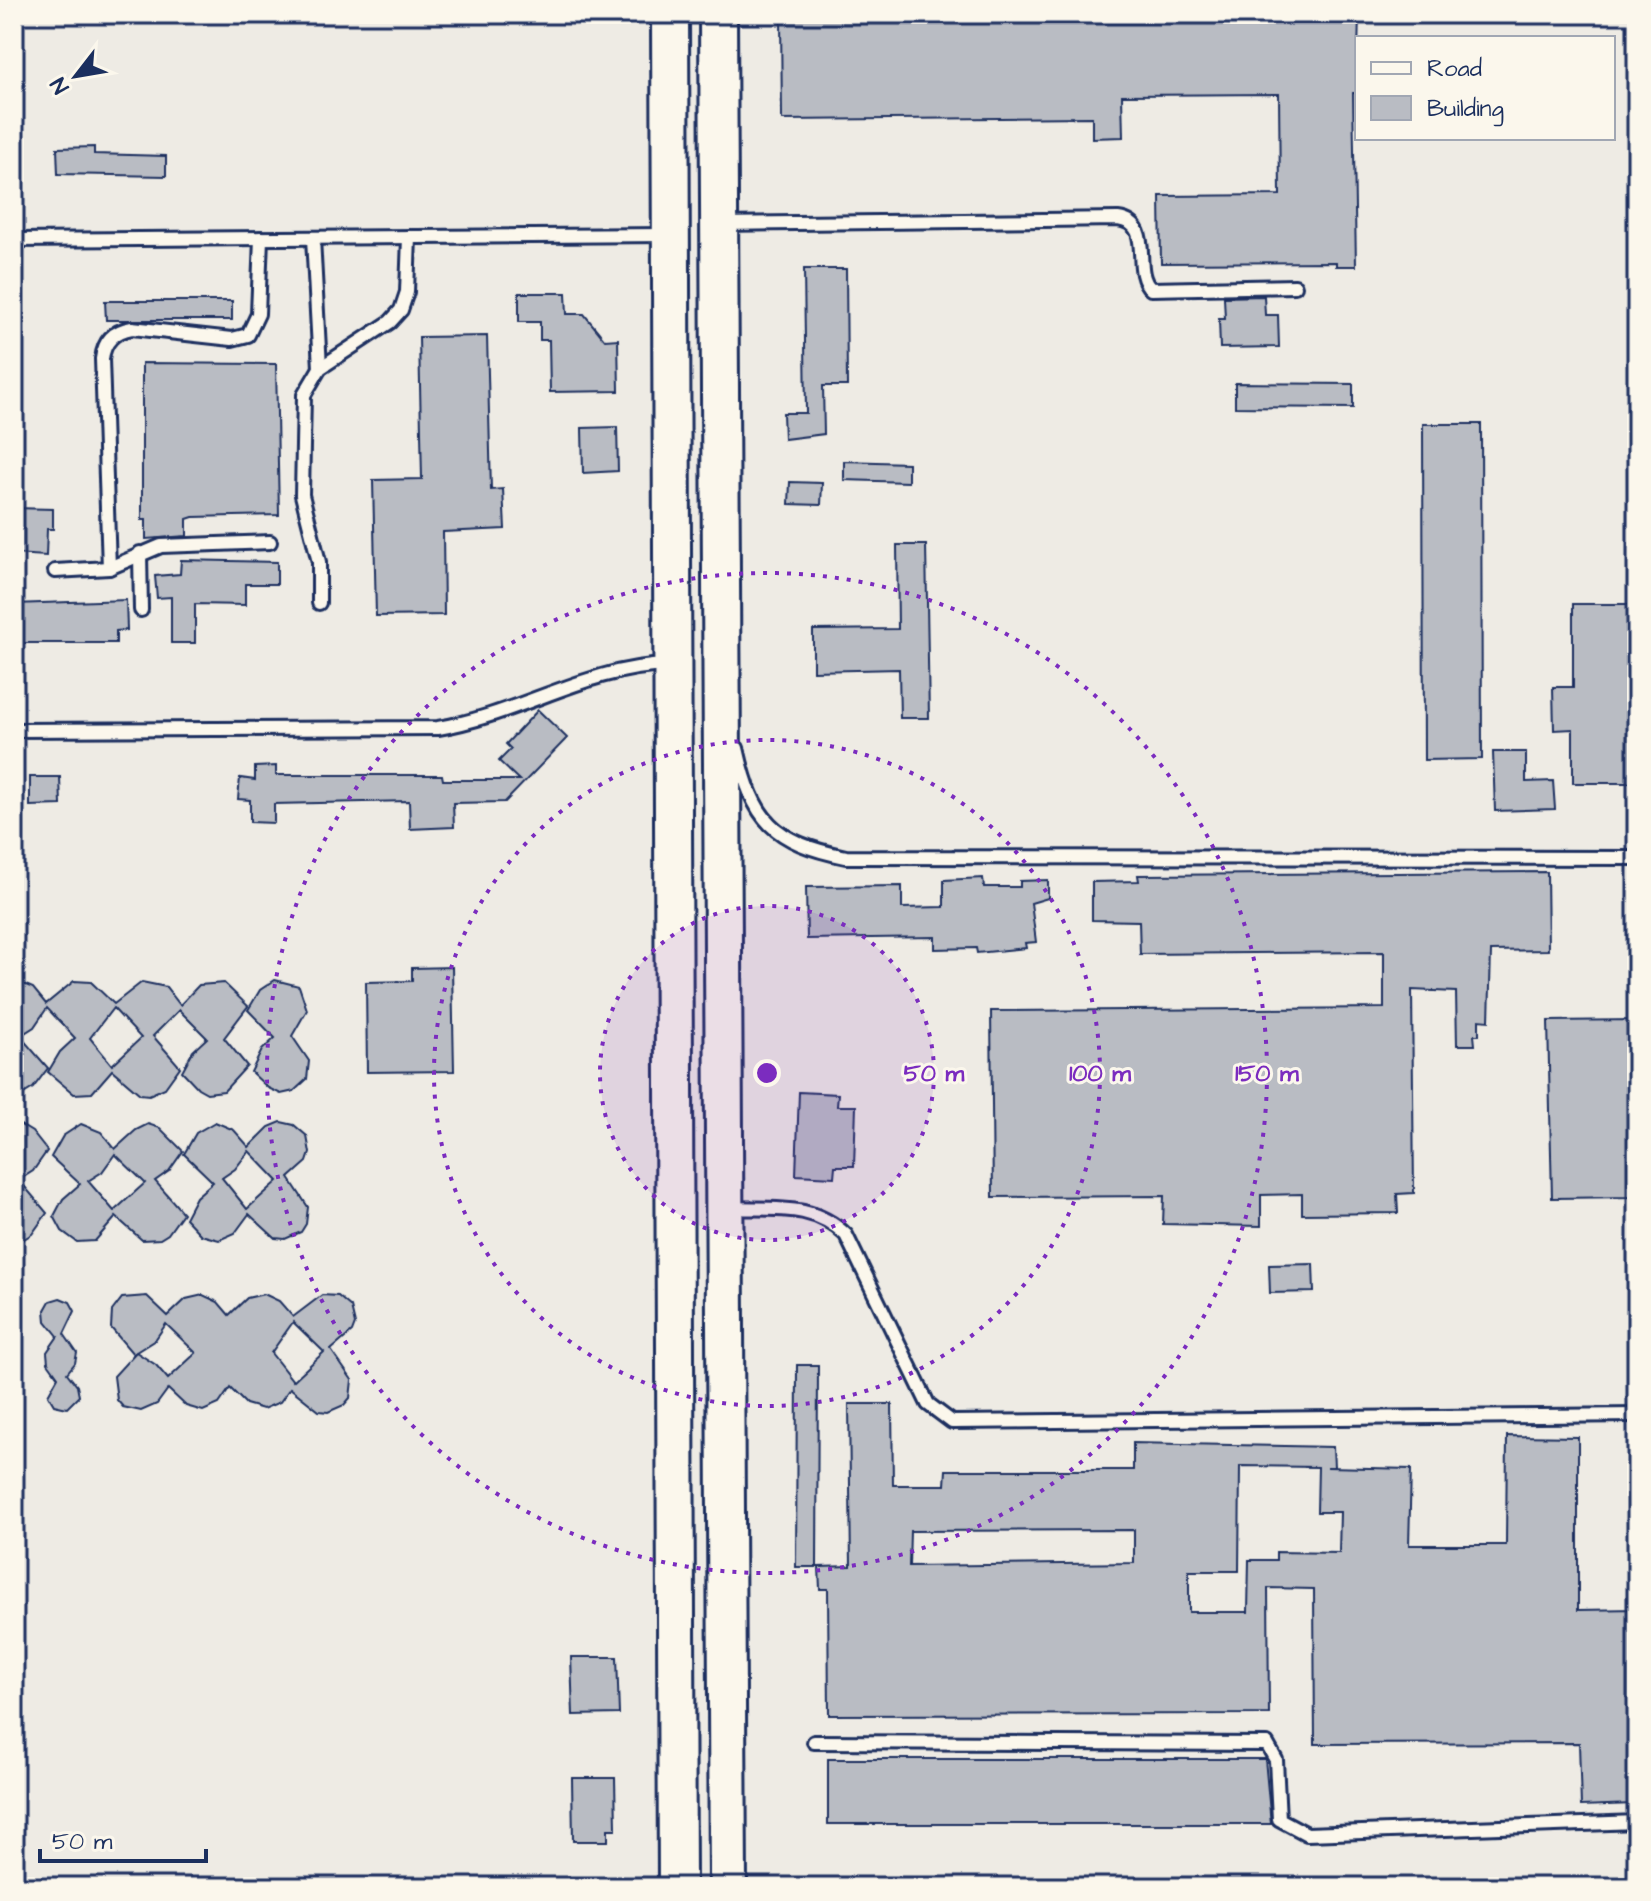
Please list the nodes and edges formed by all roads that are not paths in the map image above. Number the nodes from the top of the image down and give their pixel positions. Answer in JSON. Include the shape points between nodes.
{"nodes":[{"id":1,"x":670,"y":14,"type":"edge"},
{"id":2,"x":718,"y":14,"type":"edge"},
{"id":3,"x":719,"y":224,"type":"junction"},
{"id":4,"x":671,"y":235,"type":"junction"},
{"id":5,"x":409,"y":237,"type":"junction"},
{"id":6,"x":261,"y":238,"type":"junction"},
{"id":7,"x":313,"y":238,"type":"junction"},
{"id":8,"x":14,"y":240,"type":"edge"},
{"id":9,"x":1295,"y":286,"type":"dead end"},
{"id":10,"x":320,"y":368,"type":"junction"},
{"id":11,"x":270,"y":542,"type":"dead end"},
{"id":12,"x":140,"y":553,"type":"junction"},
{"id":13,"x":109,"y":568,"type":"junction"},
{"id":14,"x":55,"y":571,"type":"dead end"},
{"id":15,"x":319,"y":603,"type":"dead end"},
{"id":16,"x":141,"y":610,"type":"dead end"},
{"id":17,"x":722,"y":616,"type":"junction"},
{"id":18,"x":672,"y":664,"type":"junction"},
{"id":19,"x":14,"y":730,"type":"edge"},
{"id":20,"x":1637,"y":858,"type":"edge"},
{"id":21,"x":725,"y":1208,"type":"junction"},
{"id":22,"x":1637,"y":1415,"type":"edge"},
{"id":23,"x":814,"y":1742,"type":"dead end"},
{"id":24,"x":1637,"y":1822,"type":"edge"},
{"id":25,"x":677,"y":1887,"type":"edge"},
{"id":26,"x":728,"y":1887,"type":"edge"}],
"edges":[{"from":1,"to":4,"type":"street"},
{"from":2,"to":3,"type":"street"},
{"from":3,"to":9,"type":"lane","via":[[1118,219],[1131,223],[1140,234],[1143,279],[1151,289]]},
{"from":3,"to":17,"type":"street"},
{"from":4,"to":5,"type":"lane"},
{"from":4,"to":18,"type":"street"},
{"from":5,"to":7,"type":"lane"},
{"from":5,"to":10,"type":"lane","via":[[407,292],[401,310]]},
{"from":6,"to":7,"type":"lane"},
{"from":6,"to":8,"type":"lane"},
{"from":6,"to":13,"type":"lane","via":[[258,314],[248,335],[232,339],[132,328],[106,344],[102,359]]},
{"from":7,"to":10,"type":"lane"},
{"from":10,"to":15,"type":"lane","via":[[304,395],[302,421],[302,495],[319,562]]},
{"from":11,"to":12,"type":"lane","via":[[173,545]]},
{"from":12,"to":13,"type":"lane"},
{"from":12,"to":16,"type":"lane"},
{"from":13,"to":14,"type":"lane"},
{"from":17,"to":20,"type":"lane","via":[[743,775],[757,810],[778,833],[806,849],[846,857]]},
{"from":17,"to":21,"type":"street"},
{"from":18,"to":19,"type":"lane","via":[[616,670],[498,715],[438,728]]},
{"from":18,"to":25,"type":"street"},
{"from":21,"to":22,"type":"lane","via":[[814,1212],[830,1219],[846,1235],[928,1404],[952,1422]]},
{"from":21,"to":26,"type":"street"},
{"from":23,"to":24,"type":"lane","via":[[1267,1744],[1276,1760],[1279,1819],[1307,1834]]}]}
